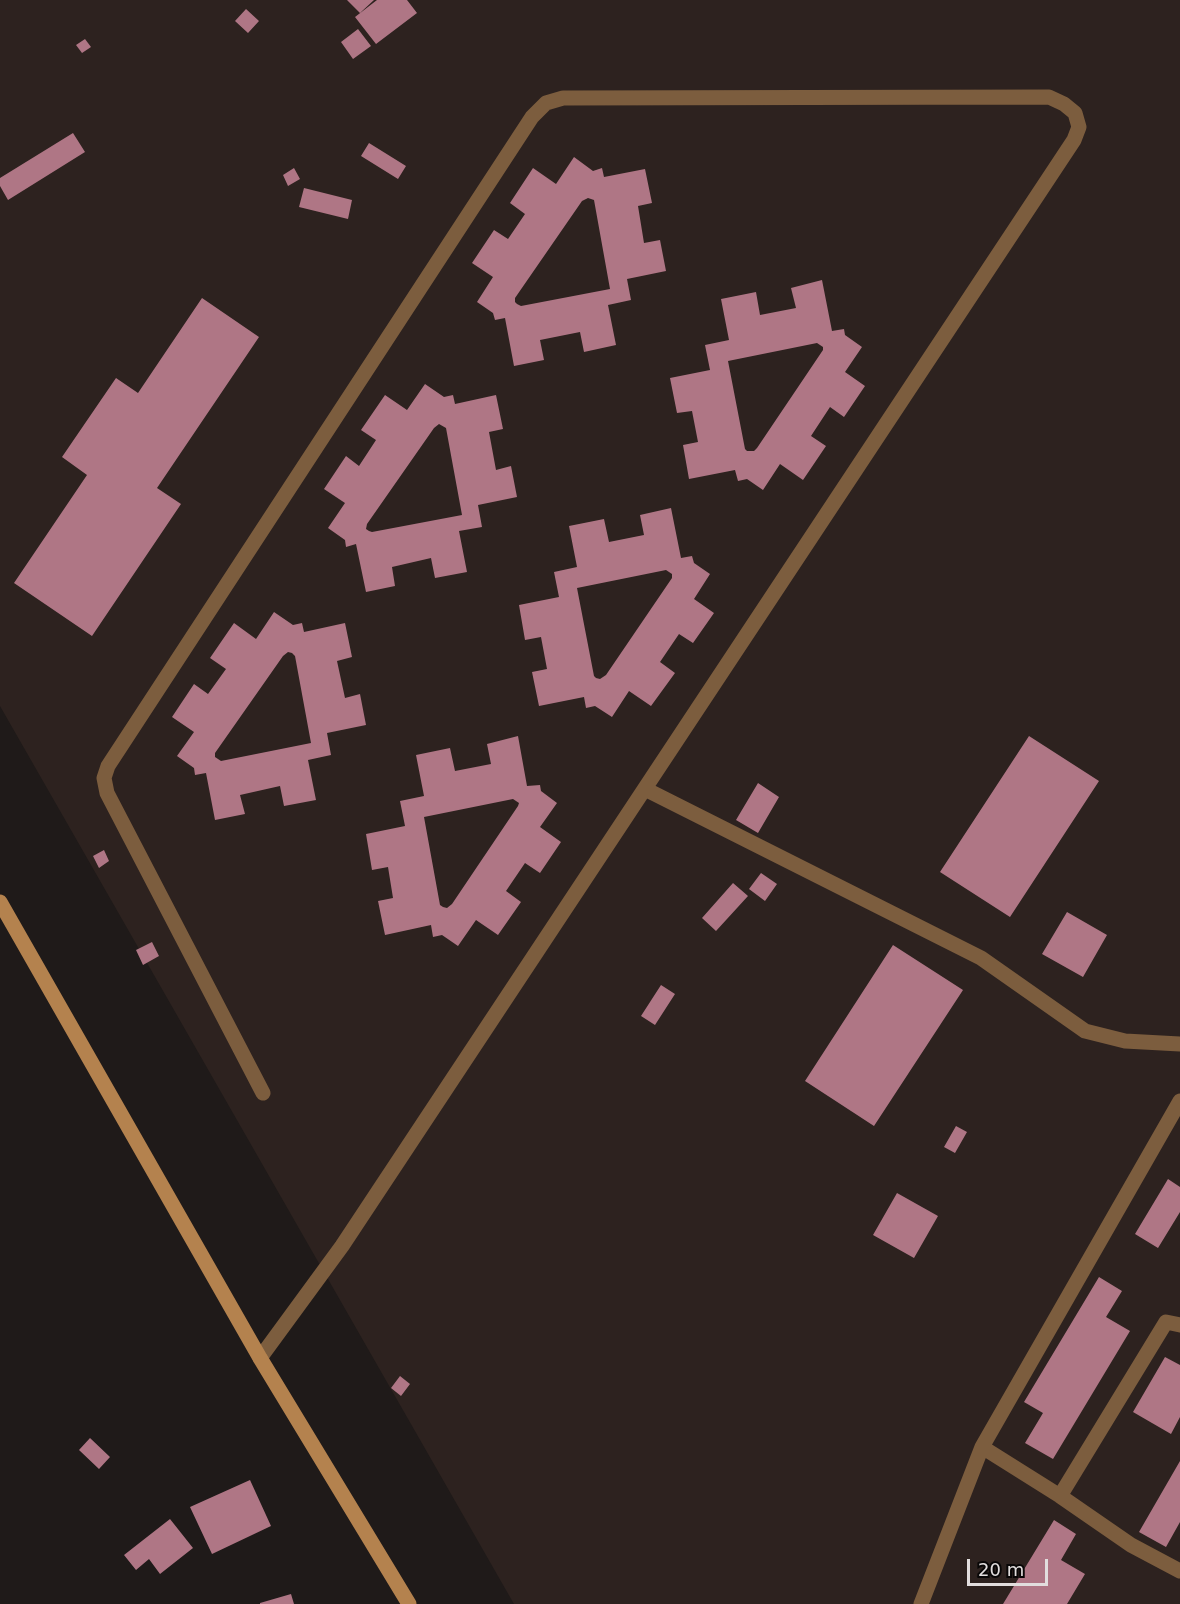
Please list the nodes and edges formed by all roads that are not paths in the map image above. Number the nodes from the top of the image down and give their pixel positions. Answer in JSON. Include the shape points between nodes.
{"nodes":[{"id":1,"x":645,"y":789,"type":"junction"},
{"id":2,"x":0,"y":902,"type":"edge"},
{"id":3,"x":1180,"y":1044,"type":"edge"},
{"id":4,"x":263,"y":1094,"type":"dead end"},
{"id":5,"x":1180,"y":1101,"type":"edge"},
{"id":6,"x":1180,"y":1325,"type":"edge"},
{"id":7,"x":260,"y":1358,"type":"junction"},
{"id":8,"x":982,"y":1447,"type":"junction"},
{"id":9,"x":1060,"y":1496,"type":"junction"},
{"id":10,"x":1180,"y":1571,"type":"edge"},
{"id":11,"x":409,"y":1604,"type":"edge"},
{"id":12,"x":921,"y":1604,"type":"edge"}],
"edges":[{"from":1,"to":3,"type":"street","via":[[981,958],[1085,1031],[1125,1041]]},
{"from":1,"to":4,"type":"street","via":[[1074,140],[1080,127],[1075,113],[1064,104],[1048,97],[563,98],[546,103],[532,117],[114,756],[104,778],[107,794]]},
{"from":1,"to":7,"type":"street","via":[[342,1246]]},
{"from":2,"to":7,"type":"street"},
{"from":5,"to":8,"type":"street"},
{"from":6,"to":9,"type":"street","via":[[1166,1322]]},
{"from":7,"to":11,"type":"street"},
{"from":8,"to":9,"type":"street"},
{"from":8,"to":12,"type":"street"},
{"from":9,"to":10,"type":"street","via":[[1131,1545]]}]}
